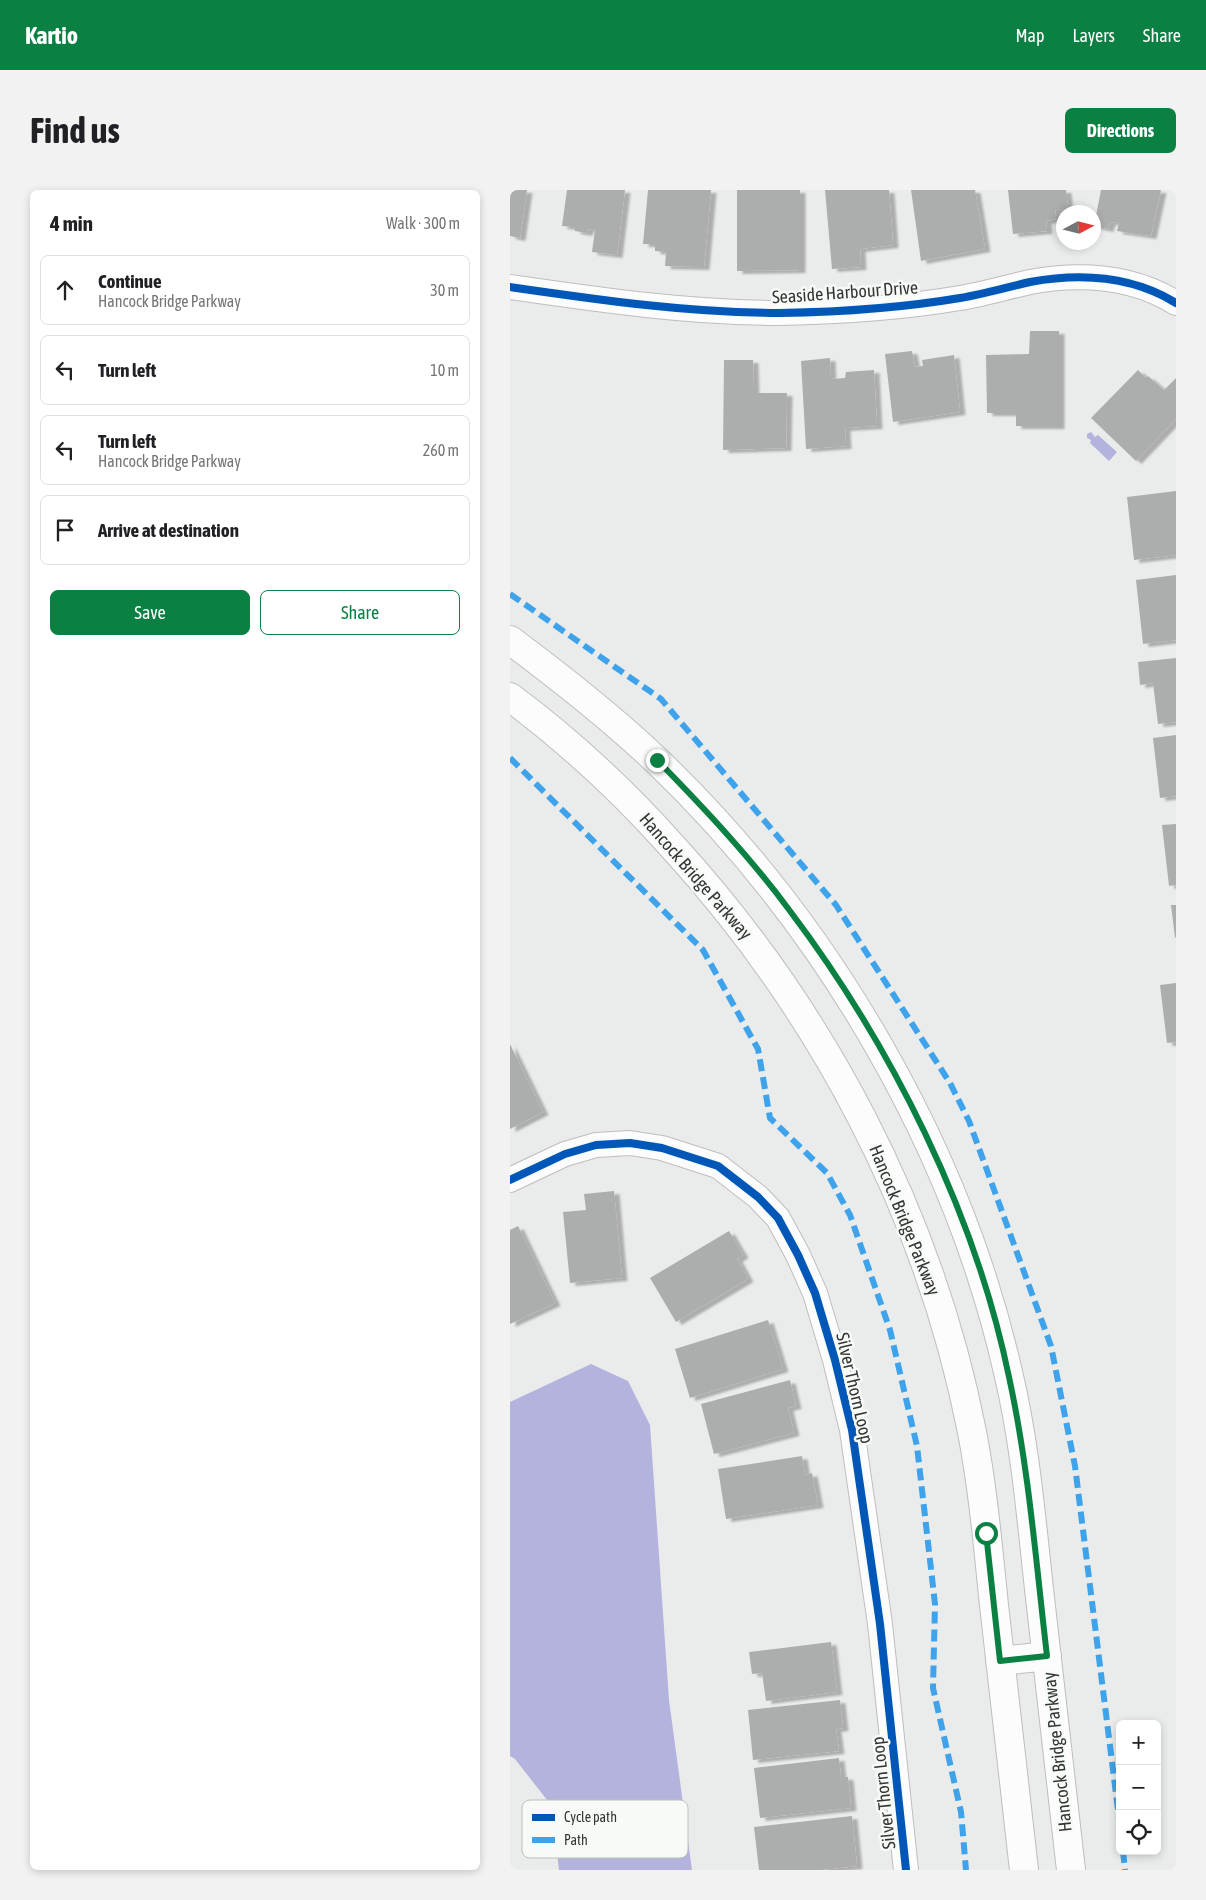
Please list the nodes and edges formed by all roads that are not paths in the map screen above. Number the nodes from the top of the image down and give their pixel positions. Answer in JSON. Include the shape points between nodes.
{"nodes":[{"id":1,"x":510,"y":287,"type":"edge"},
{"id":2,"x":1176,"y":303,"type":"edge"},
{"id":3,"x":510,"y":640,"type":"edge"},
{"id":4,"x":510,"y":697,"type":"edge"},
{"id":5,"x":510,"y":1180,"type":"edge"},
{"id":6,"x":1047,"y":1656,"type":"junction"},
{"id":7,"x":1000,"y":1661,"type":"junction"},
{"id":8,"x":906,"y":1870,"type":"edge"},
{"id":9,"x":1024,"y":1870,"type":"edge"},
{"id":10,"x":1071,"y":1870,"type":"edge"}],
"edges":[{"from":1,"to":2,"type":"street","name":"Seaside Harbour Drive","via":[[634,305],[725,312],[834,312],[926,303],[1030,282],[1088,276],[1138,286]]},
{"from":3,"to":6,"type":"main road","name":"Hancock Bridge Parkway","via":[[582,693],[650,754],[735,843],[790,911],[847,994],[898,1080],[938,1162],[972,1246],[999,1333],[1026,1466]]},
{"from":4,"to":7,"type":"main road","name":"Hancock Bridge Parkway","via":[[560,737],[638,808],[708,885],[801,1010],[853,1098],[917,1239],[949,1337],[972,1434]]},
{"from":5,"to":8,"type":"street","name":"Silver Thorn Loop","via":[[565,1154],[596,1145],[638,1144],[662,1148],[718,1166],[752,1192],[778,1218],[815,1293],[852,1430],[880,1624]]},
{"from":6,"to":7,"type":"main road"},
{"from":6,"to":10,"type":"main road","name":"Hancock Bridge Parkway"},
{"from":7,"to":9,"type":"main road","name":"Hancock Bridge Parkway"}]}
